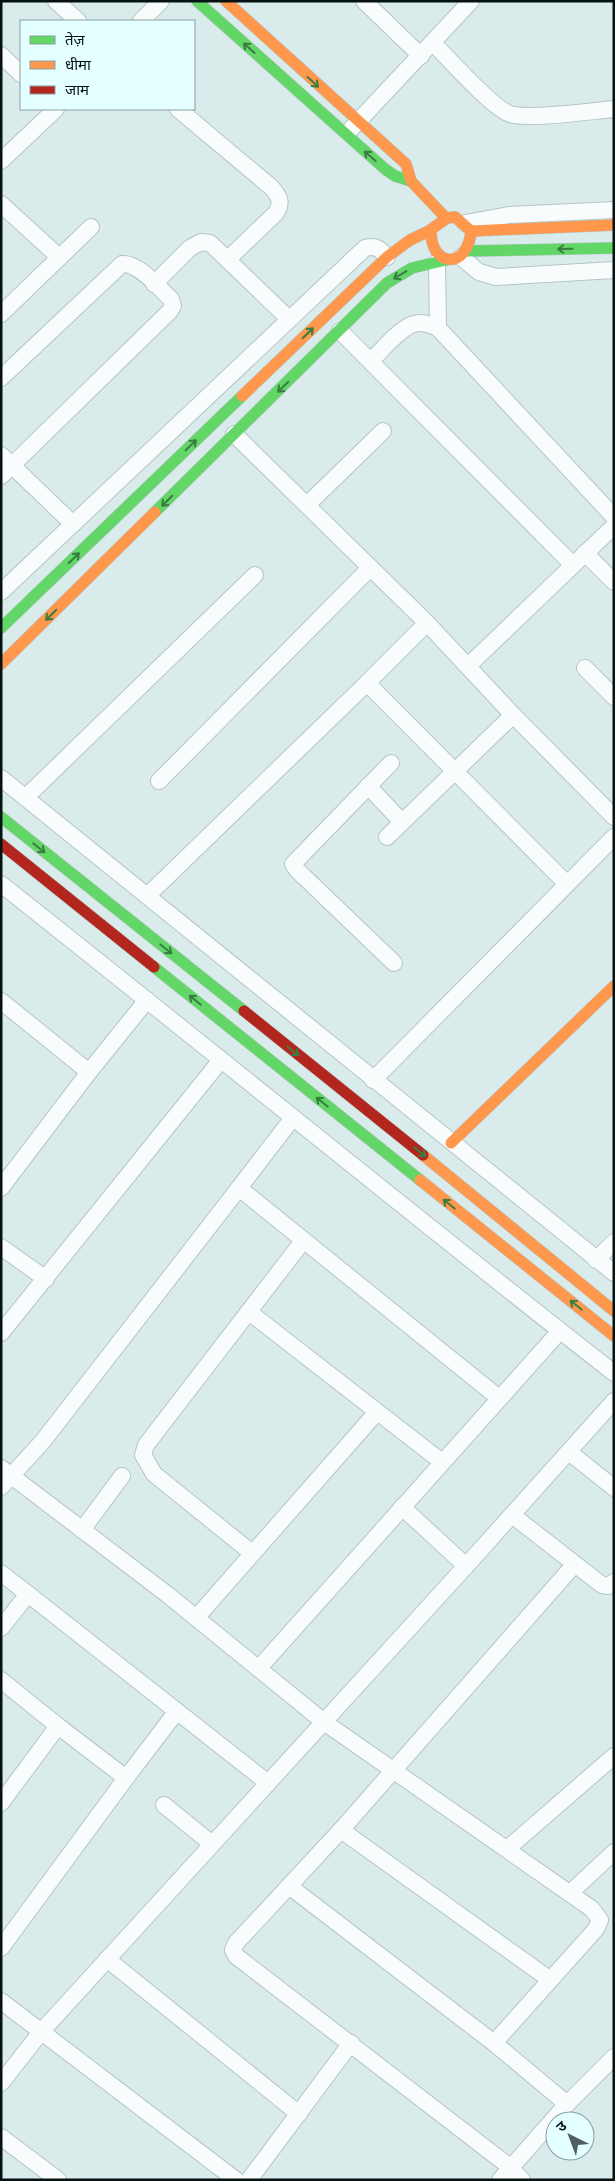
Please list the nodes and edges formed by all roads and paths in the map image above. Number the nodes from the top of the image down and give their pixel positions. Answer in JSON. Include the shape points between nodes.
{"nodes":[{"id":1,"x":56,"y":1,"type":"edge"},
{"id":2,"x":161,"y":1,"type":"edge"},
{"id":3,"x":197,"y":1,"type":"edge"},
{"id":4,"x":226,"y":1,"type":"edge"},
{"id":5,"x":364,"y":1,"type":"edge"},
{"id":6,"x":471,"y":1,"type":"edge"},
{"id":7,"x":77,"y":20,"type":"edge"},
{"id":8,"x":142,"y":20,"type":"edge"},
{"id":9,"x":433,"y":43,"type":"junction"},
{"id":10,"x":1,"y":55,"type":"edge"},
{"id":11,"x":421,"y":56,"type":"junction"},
{"id":12,"x":20,"y":73,"type":"edge"},
{"id":13,"x":614,"y":109,"type":"edge"},
{"id":14,"x":55,"y":110,"type":"edge"},
{"id":15,"x":179,"y":110,"type":"edge"},
{"id":16,"x":358,"y":123,"type":"junction"},
{"id":17,"x":346,"y":135,"type":"junction"},
{"id":18,"x":1,"y":161,"type":"edge"},
{"id":19,"x":412,"y":181,"type":"junction"},
{"id":20,"x":422,"y":192,"type":"junction"},
{"id":21,"x":1,"y":204,"type":"edge"},
{"id":22,"x":614,"y":210,"type":"edge"},
{"id":23,"x":445,"y":218,"type":"junction"},
{"id":24,"x":614,"y":225,"type":"edge"},
{"id":25,"x":91,"y":227,"type":"dead end"},
{"id":26,"x":468,"y":228,"type":"junction"},
{"id":27,"x":430,"y":230,"type":"junction"},
{"id":28,"x":412,"y":239,"type":"junction"},
{"id":29,"x":614,"y":248,"type":"edge"},
{"id":30,"x":59,"y":257,"type":"junction"},
{"id":31,"x":388,"y":257,"type":"junction"},
{"id":32,"x":453,"y":257,"type":"junction"},
{"id":33,"x":228,"y":259,"type":"junction"},
{"id":34,"x":614,"y":270,"type":"edge"},
{"id":35,"x":154,"y":284,"type":"junction"},
{"id":36,"x":1,"y":314,"type":"edge"},
{"id":37,"x":290,"y":319,"type":"junction"},
{"id":38,"x":438,"y":328,"type":"junction"},
{"id":39,"x":340,"y":331,"type":"junction"},
{"id":40,"x":371,"y":361,"type":"junction"},
{"id":41,"x":1,"y":378,"type":"edge"},
{"id":42,"x":383,"y":431,"type":"dead end"},
{"id":43,"x":234,"y":434,"type":"junction"},
{"id":44,"x":5,"y":466,"type":"edge"},
{"id":45,"x":307,"y":506,"type":"junction"},
{"id":46,"x":614,"y":517,"type":"edge"},
{"id":47,"x":73,"y":524,"type":"junction"},
{"id":48,"x":614,"y":526,"type":"edge"},
{"id":49,"x":586,"y":553,"type":"junction"},
{"id":50,"x":573,"y":565,"type":"junction"},
{"id":51,"x":370,"y":568,"type":"junction"},
{"id":52,"x":255,"y":575,"type":"dead end"},
{"id":53,"x":614,"y":582,"type":"edge"},
{"id":54,"x":1,"y":592,"type":"edge"},
{"id":55,"x":427,"y":623,"type":"junction"},
{"id":56,"x":1,"y":628,"type":"edge"},
{"id":57,"x":1,"y":664,"type":"edge"},
{"id":58,"x":468,"y":666,"type":"junction"},
{"id":59,"x":585,"y":668,"type":"dead end"},
{"id":60,"x":367,"y":683,"type":"junction"},
{"id":61,"x":614,"y":697,"type":"edge"},
{"id":62,"x":513,"y":714,"type":"junction"},
{"id":63,"x":391,"y":763,"type":"dead end"},
{"id":64,"x":455,"y":770,"type":"junction"},
{"id":65,"x":1,"y":778,"type":"edge"},
{"id":66,"x":159,"y":781,"type":"dead end"},
{"id":67,"x":368,"y":786,"type":"junction"},
{"id":68,"x":26,"y":797,"type":"junction"},
{"id":69,"x":1,"y":817,"type":"edge"},
{"id":70,"x":614,"y":817,"type":"edge"},
{"id":71,"x":402,"y":822,"type":"junction"},
{"id":72,"x":614,"y":836,"type":"edge"},
{"id":73,"x":386,"y":837,"type":"dead end"},
{"id":74,"x":1,"y":844,"type":"edge"},
{"id":75,"x":1,"y":884,"type":"edge"},
{"id":76,"x":567,"y":884,"type":"junction"},
{"id":77,"x":147,"y":896,"type":"junction"},
{"id":78,"x":394,"y":963,"type":"dead end"},
{"id":79,"x":614,"y":986,"type":"edge"},
{"id":80,"x":147,"y":1000,"type":"junction"},
{"id":81,"x":1,"y":1001,"type":"edge"},
{"id":82,"x":221,"y":1060,"type":"junction"},
{"id":83,"x":90,"y":1072,"type":"junction"},
{"id":84,"x":373,"y":1080,"type":"junction"},
{"id":85,"x":292,"y":1119,"type":"junction"},
{"id":86,"x":451,"y":1143,"type":"junction"},
{"id":87,"x":436,"y":1165,"type":"junction"},
{"id":88,"x":422,"y":1183,"type":"junction"},
{"id":89,"x":1,"y":1188,"type":"edge"},
{"id":90,"x":239,"y":1188,"type":"junction"},
{"id":91,"x":303,"y":1241,"type":"junction"},
{"id":92,"x":614,"y":1242,"type":"edge"},
{"id":93,"x":1,"y":1247,"type":"edge"},
{"id":94,"x":596,"y":1260,"type":"junction"},
{"id":95,"x":614,"y":1274,"type":"edge"},
{"id":96,"x":46,"y":1279,"type":"junction"},
{"id":97,"x":614,"y":1311,"type":"edge"},
{"id":98,"x":249,"y":1312,"type":"junction"},
{"id":99,"x":560,"y":1331,"type":"junction"},
{"id":100,"x":1,"y":1333,"type":"edge"},
{"id":101,"x":614,"y":1336,"type":"edge"},
{"id":102,"x":614,"y":1373,"type":"edge"},
{"id":103,"x":499,"y":1398,"type":"junction"},
{"id":104,"x":614,"y":1401,"type":"edge"},
{"id":105,"x":377,"y":1412,"type":"junction"},
{"id":106,"x":569,"y":1452,"type":"junction"},
{"id":107,"x":442,"y":1462,"type":"junction"},
{"id":108,"x":122,"y":1476,"type":"dead end"},
{"id":109,"x":4,"y":1477,"type":"edge"},
{"id":110,"x":614,"y":1488,"type":"edge"},
{"id":111,"x":402,"y":1507,"type":"junction"},
{"id":112,"x":512,"y":1515,"type":"junction"},
{"id":113,"x":82,"y":1530,"type":"junction"},
{"id":114,"x":252,"y":1553,"type":"junction"},
{"id":115,"x":574,"y":1565,"type":"junction"},
{"id":116,"x":466,"y":1566,"type":"junction"},
{"id":117,"x":1,"y":1573,"type":"edge"},
{"id":118,"x":614,"y":1582,"type":"edge"},
{"id":119,"x":28,"y":1594,"type":"junction"},
{"id":120,"x":196,"y":1618,"type":"junction"},
{"id":121,"x":1,"y":1628,"type":"edge"},
{"id":122,"x":259,"y":1668,"type":"junction"},
{"id":123,"x":1,"y":1680,"type":"edge"},
{"id":124,"x":176,"y":1711,"type":"junction"},
{"id":125,"x":324,"y":1722,"type":"junction"},
{"id":126,"x":58,"y":1726,"type":"junction"},
{"id":127,"x":614,"y":1756,"type":"edge"},
{"id":128,"x":394,"y":1771,"type":"junction"},
{"id":129,"x":126,"y":1778,"type":"junction"},
{"id":130,"x":268,"y":1783,"type":"junction"},
{"id":131,"x":1,"y":1803,"type":"edge"},
{"id":132,"x":164,"y":1805,"type":"dead end"},
{"id":133,"x":341,"y":1830,"type":"junction"},
{"id":134,"x":212,"y":1844,"type":"junction"},
{"id":135,"x":507,"y":1849,"type":"junction"},
{"id":136,"x":614,"y":1852,"type":"edge"},
{"id":137,"x":289,"y":1886,"type":"junction"},
{"id":138,"x":570,"y":1893,"type":"junction"},
{"id":139,"x":1,"y":1948,"type":"edge"},
{"id":140,"x":107,"y":1959,"type":"junction"},
{"id":141,"x":549,"y":1979,"type":"junction"},
{"id":142,"x":1,"y":2001,"type":"edge"},
{"id":143,"x":41,"y":2032,"type":"junction"},
{"id":144,"x":494,"y":2043,"type":"junction"},
{"id":145,"x":351,"y":2044,"type":"junction"},
{"id":146,"x":614,"y":2057,"type":"edge"},
{"id":147,"x":1,"y":2083,"type":"edge"},
{"id":148,"x":567,"y":2104,"type":"junction"},
{"id":149,"x":299,"y":2114,"type":"junction"},
{"id":150,"x":1,"y":2137,"type":"edge"},
{"id":151,"x":505,"y":2173,"type":"edge"},
{"id":152,"x":58,"y":2180,"type":"edge"},
{"id":153,"x":236,"y":2180,"type":"edge"},
{"id":154,"x":249,"y":2180,"type":"edge"},
{"id":155,"x":522,"y":2180,"type":"edge"}],
"edges":[{"from":1,"to":7,"type":"street"},
{"from":2,"to":8,"type":"street"},
{"from":17,"to":3,"type":"street","one_way":true},
{"from":4,"to":16,"type":"street","one_way":true},
{"from":5,"to":11,"type":"street"},
{"from":6,"to":9,"type":"street"},
{"from":9,"to":11,"type":"street"},
{"from":9,"to":13,"type":"street","via":[[495,105],[509,114],[526,116]]},
{"from":10,"to":12,"type":"street"},
{"from":11,"to":16,"type":"street"},
{"from":14,"to":18,"type":"street"},
{"from":15,"to":33,"type":"street","via":[[280,198],[281,206],[276,213]]},
{"from":16,"to":17,"type":"street"},
{"from":16,"to":19,"type":"street","via":[[406,164]]},
{"from":19,"to":17,"type":"street","one_way":true,"via":[[390,173]]},
{"from":19,"to":20,"type":"street"},
{"from":20,"to":23,"type":"street"},
{"from":20,"to":28,"type":"street","via":[[422,214]]},
{"from":21,"to":30,"type":"street"},
{"from":22,"to":26,"type":"street","via":[[509,215]]},
{"from":23,"to":26,"type":"street","via":[[454,217]]},
{"from":23,"to":27,"type":"street"},
{"from":24,"to":26,"type":"street"},
{"from":25,"to":30,"type":"street"},
{"from":26,"to":32,"type":"street","via":[[472,242]]},
{"from":27,"to":28,"type":"street"},
{"from":27,"to":32,"type":"street","via":[[430,244],[439,256]]},
{"from":28,"to":31,"type":"street"},
{"from":29,"to":32,"type":"street","one_way":true},
{"from":30,"to":36,"type":"street"},
{"from":31,"to":37,"type":"street","via":[[380,248],[365,248]]},
{"from":56,"to":31,"type":"street","one_way":true},
{"from":32,"to":34,"type":"street","via":[[479,272],[496,277]]},
{"from":32,"to":38,"type":"street"},
{"from":32,"to":39,"type":"street","one_way":true,"via":[[412,268],[387,283]]},
{"from":33,"to":35,"type":"street","via":[[210,243],[201,242],[190,248]]},
{"from":33,"to":37,"type":"street"},
{"from":35,"to":41,"type":"street","via":[[133,265],[122,264]]},
{"from":35,"to":44,"type":"street","via":[[171,299],[170,311]]},
{"from":37,"to":47,"type":"street"},
{"from":38,"to":40,"type":"street","via":[[414,323]]},
{"from":38,"to":46,"type":"street"},
{"from":39,"to":40,"type":"street"},
{"from":39,"to":43,"type":"street","one_way":true},
{"from":40,"to":50,"type":"street"},
{"from":42,"to":45,"type":"street"},
{"from":43,"to":45,"type":"street"},
{"from":43,"to":57,"type":"street","one_way":true},
{"from":44,"to":47,"type":"street"},
{"from":45,"to":51,"type":"street"},
{"from":47,"to":54,"type":"street"},
{"from":48,"to":49,"type":"street"},
{"from":49,"to":50,"type":"street"},
{"from":49,"to":53,"type":"street"},
{"from":50,"to":58,"type":"street"},
{"from":51,"to":55,"type":"street"},
{"from":51,"to":66,"type":"street"},
{"from":52,"to":68,"type":"street"},
{"from":55,"to":58,"type":"street"},
{"from":55,"to":60,"type":"street"},
{"from":58,"to":62,"type":"street"},
{"from":59,"to":61,"type":"street"},
{"from":60,"to":64,"type":"street"},
{"from":60,"to":77,"type":"street"},
{"from":62,"to":64,"type":"street"},
{"from":62,"to":70,"type":"street"},
{"from":63,"to":67,"type":"street"},
{"from":64,"to":71,"type":"street"},
{"from":64,"to":76,"type":"street"},
{"from":65,"to":68,"type":"street"},
{"from":67,"to":71,"type":"street"},
{"from":67,"to":78,"type":"street","via":[[293,864]]},
{"from":68,"to":77,"type":"street"},
{"from":69,"to":87,"type":"street","one_way":true},
{"from":71,"to":73,"type":"street"},
{"from":72,"to":76,"type":"street"},
{"from":88,"to":74,"type":"street","one_way":true},
{"from":75,"to":80,"type":"street"},
{"from":76,"to":84,"type":"street"},
{"from":77,"to":84,"type":"street"},
{"from":79,"to":86,"type":"street"},
{"from":80,"to":82,"type":"street"},
{"from":80,"to":83,"type":"street"},
{"from":81,"to":83,"type":"street"},
{"from":82,"to":85,"type":"street"},
{"from":82,"to":96,"type":"street"},
{"from":83,"to":89,"type":"street"},
{"from":84,"to":86,"type":"street"},
{"from":85,"to":90,"type":"street"},
{"from":85,"to":99,"type":"street"},
{"from":86,"to":94,"type":"street"},
{"from":87,"to":88,"type":"street"},
{"from":87,"to":97,"type":"street"},
{"from":101,"to":88,"type":"street","one_way":true},
{"from":90,"to":91,"type":"street"},
{"from":90,"to":109,"type":"street","via":[[43,1441]]},
{"from":91,"to":98,"type":"street"},
{"from":91,"to":103,"type":"street"},
{"from":92,"to":94,"type":"street"},
{"from":93,"to":96,"type":"street"},
{"from":94,"to":95,"type":"street"},
{"from":96,"to":100,"type":"street"},
{"from":98,"to":105,"type":"street"},
{"from":98,"to":114,"type":"street","via":[[146,1444],[143,1455],[154,1474]]},
{"from":99,"to":102,"type":"street"},
{"from":99,"to":103,"type":"street"},
{"from":103,"to":107,"type":"street"},
{"from":104,"to":106,"type":"street"},
{"from":105,"to":107,"type":"street"},
{"from":105,"to":114,"type":"street"},
{"from":106,"to":110,"type":"street"},
{"from":106,"to":112,"type":"street"},
{"from":107,"to":111,"type":"street"},
{"from":108,"to":113,"type":"street"},
{"from":109,"to":113,"type":"street"},
{"from":111,"to":116,"type":"street"},
{"from":111,"to":122,"type":"street"},
{"from":112,"to":115,"type":"street"},
{"from":112,"to":116,"type":"street"},
{"from":113,"to":120,"type":"street"},
{"from":114,"to":120,"type":"street"},
{"from":115,"to":118,"type":"street","via":[[602,1585]]},
{"from":115,"to":128,"type":"street"},
{"from":116,"to":125,"type":"street"},
{"from":117,"to":119,"type":"street"},
{"from":119,"to":121,"type":"street"},
{"from":119,"to":124,"type":"street"},
{"from":120,"to":122,"type":"street"},
{"from":122,"to":125,"type":"street"},
{"from":123,"to":126,"type":"street"},
{"from":124,"to":129,"type":"street"},
{"from":124,"to":130,"type":"street"},
{"from":125,"to":128,"type":"street"},
{"from":125,"to":130,"type":"street"},
{"from":126,"to":129,"type":"street"},
{"from":126,"to":131,"type":"street"},
{"from":127,"to":135,"type":"street"},
{"from":128,"to":133,"type":"street"},
{"from":128,"to":135,"type":"street"},
{"from":129,"to":139,"type":"street"},
{"from":130,"to":134,"type":"street"},
{"from":132,"to":134,"type":"street"},
{"from":133,"to":137,"type":"street"},
{"from":133,"to":141,"type":"street"},
{"from":134,"to":140,"type":"street"},
{"from":135,"to":138,"type":"street"},
{"from":136,"to":138,"type":"street"},
{"from":137,"to":144,"type":"street"},
{"from":137,"to":145,"type":"street","via":[[233,1950],[236,1956]]},
{"from":138,"to":141,"type":"street","via":[[592,1909],[600,1920],[596,1929]]},
{"from":140,"to":143,"type":"street"},
{"from":140,"to":149,"type":"street"},
{"from":141,"to":144,"type":"street"},
{"from":142,"to":143,"type":"street"},
{"from":143,"to":147,"type":"street"},
{"from":143,"to":153,"type":"street"},
{"from":144,"to":148,"type":"street"},
{"from":145,"to":149,"type":"street"},
{"from":145,"to":151,"type":"street"},
{"from":146,"to":148,"type":"street"},
{"from":148,"to":151,"type":"street"},
{"from":149,"to":154,"type":"street"},
{"from":150,"to":152,"type":"street"},
{"from":151,"to":155,"type":"street"}]}
